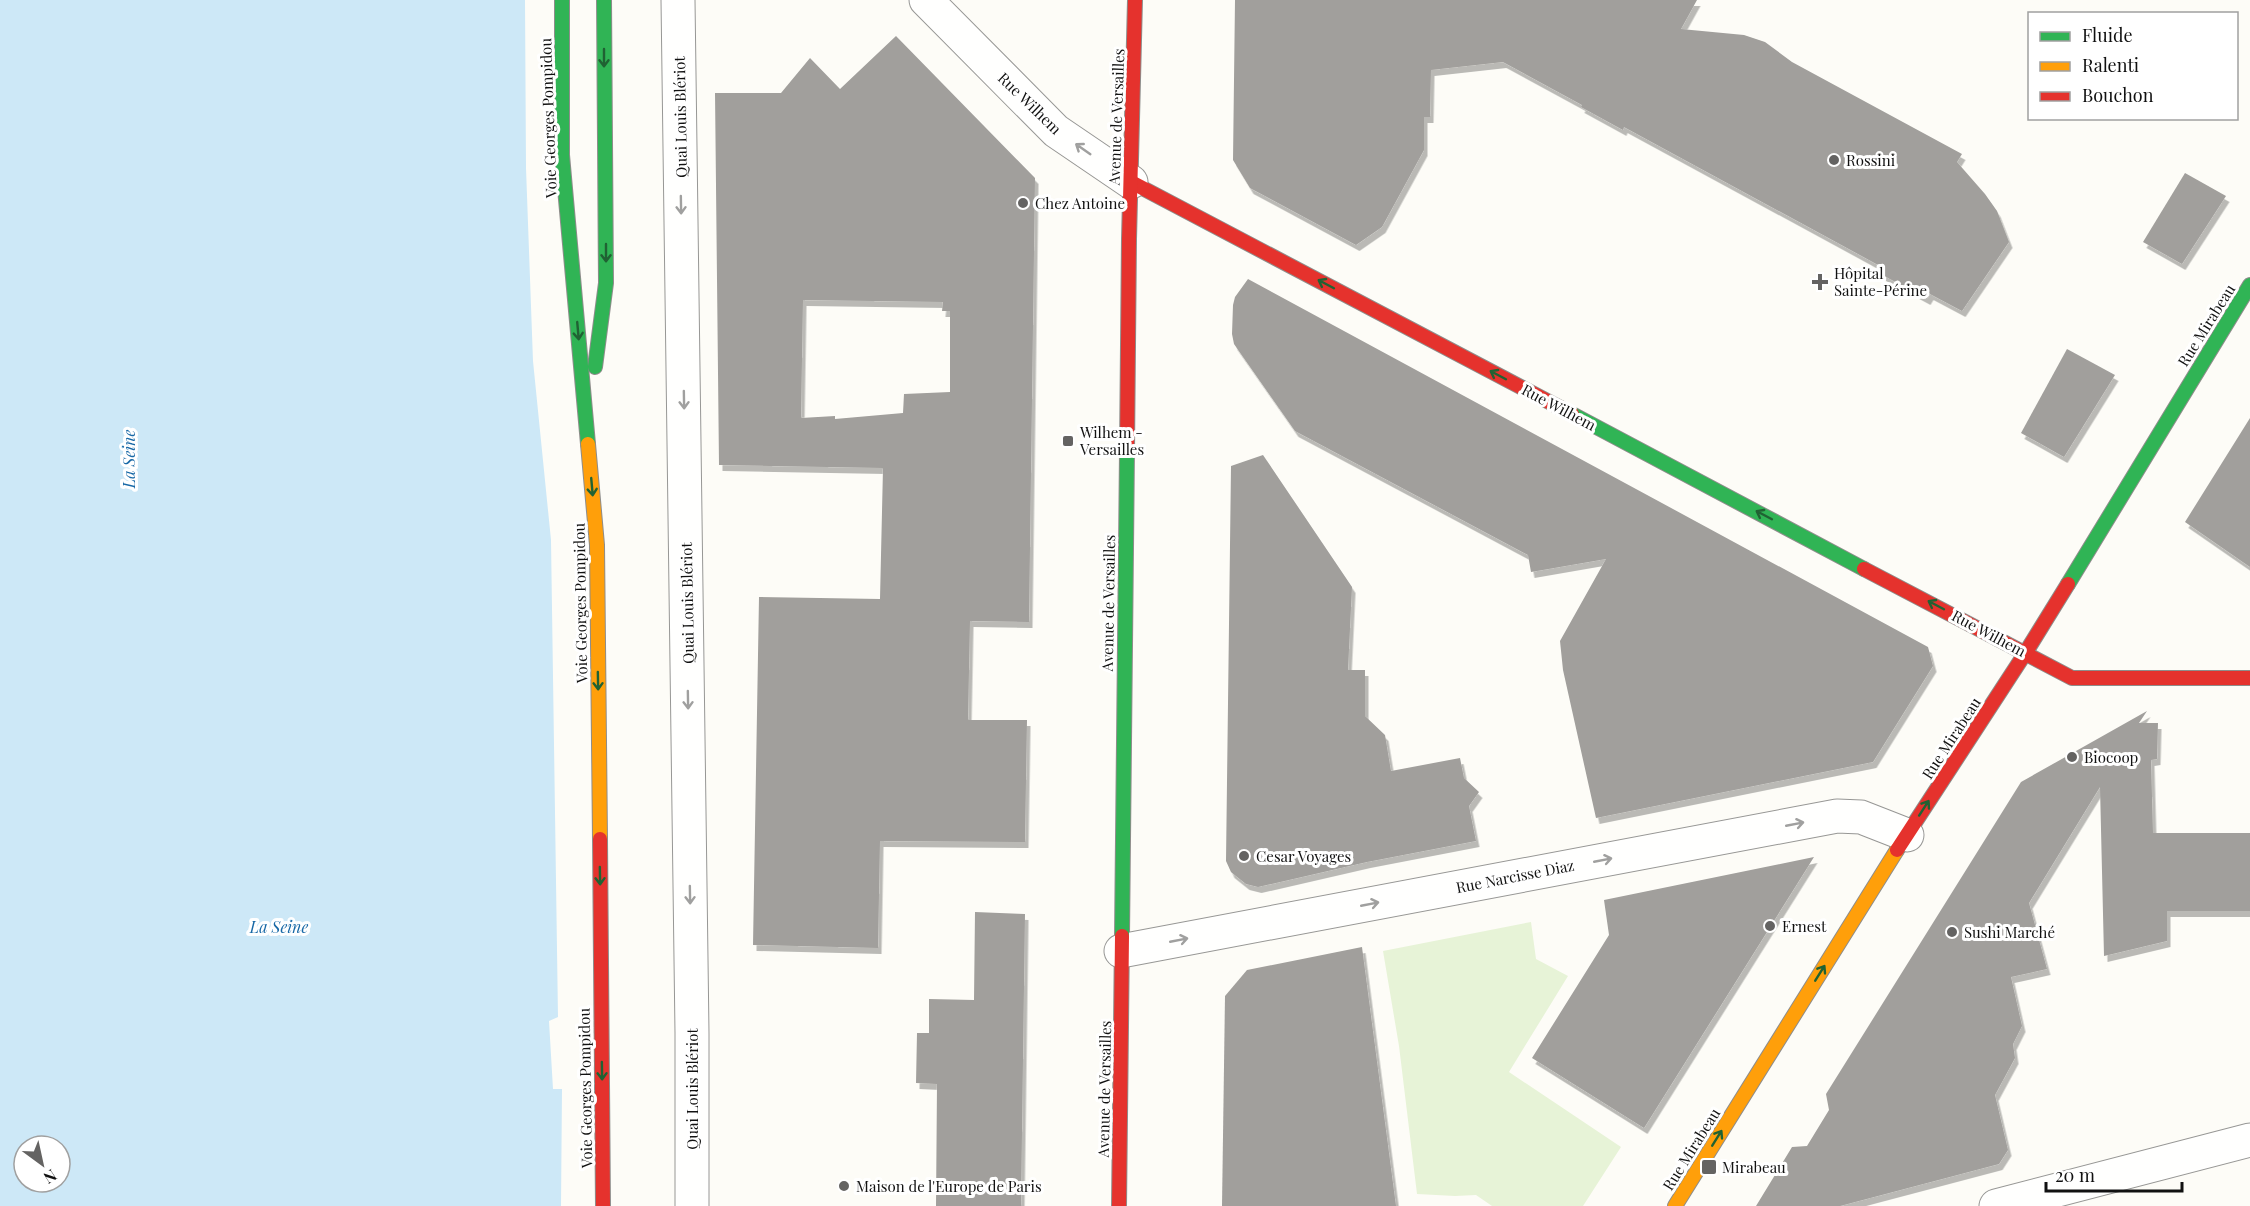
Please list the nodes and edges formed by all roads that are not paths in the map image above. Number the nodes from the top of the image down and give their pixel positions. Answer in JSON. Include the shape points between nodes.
{"nodes":[{"id":1,"x":562,"y":0,"type":"edge"},
{"id":2,"x":604,"y":0,"type":"edge"},
{"id":3,"x":678,"y":0,"type":"edge"},
{"id":4,"x":926,"y":0,"type":"edge"},
{"id":5,"x":1135,"y":0,"type":"edge"},
{"id":6,"x":1131,"y":182,"type":"junction"},
{"id":7,"x":2250,"y":285,"type":"edge"},
{"id":8,"x":586,"y":428,"type":"junction"},
{"id":9,"x":2025,"y":652,"type":"junction"},
{"id":10,"x":2250,"y":678,"type":"edge"},
{"id":11,"x":1907,"y":835,"type":"junction"},
{"id":12,"x":1121,"y":951,"type":"junction"},
{"id":13,"x":2250,"y":1140,"type":"edge"},
{"id":14,"x":603,"y":1206,"type":"edge"},
{"id":15,"x":692,"y":1206,"type":"edge"},
{"id":16,"x":1119,"y":1206,"type":"edge"},
{"id":17,"x":1675,"y":1206,"type":"edge"},
{"id":18,"x":1996,"y":1206,"type":"edge"}],
"edges":[{"from":1,"to":8,"type":"main road","name":"Voie Georges Pompidou","one_way":true,"via":[[562,155]]},
{"from":2,"to":8,"type":"main road","one_way":true,"via":[[606,283]]},
{"from":3,"to":15,"type":"street","name":"Quai Louis Blériot","one_way":true},
{"from":6,"to":4,"type":"street","name":"Rue Wilhem","one_way":true,"via":[[1056,130]]},
{"from":5,"to":6,"type":"main road","name":"Avenue de Versailles"},
{"from":9,"to":6,"type":"main road","name":"Rue Wilhem","one_way":true},
{"from":6,"to":12,"type":"main road","name":"Avenue de Versailles"},
{"from":7,"to":9,"type":"main road","name":"Rue Mirabeau"},
{"from":8,"to":14,"type":"main road","name":"Voie Georges Pompidou","one_way":true,"via":[[597,545]]},
{"from":9,"to":10,"type":"main road","name":"Rue Wilhem","via":[[2072,678]]},
{"from":11,"to":9,"type":"main road","name":"Rue Mirabeau","one_way":true},
{"from":12,"to":11,"type":"street","name":"Rue Narcisse Diaz","one_way":true,"via":[[1837,816],[1861,817]]},
{"from":17,"to":11,"type":"main road","name":"Rue Mirabeau","one_way":true},
{"from":12,"to":16,"type":"main road","name":"Avenue de Versailles"},
{"from":13,"to":18,"type":"street"}]}
